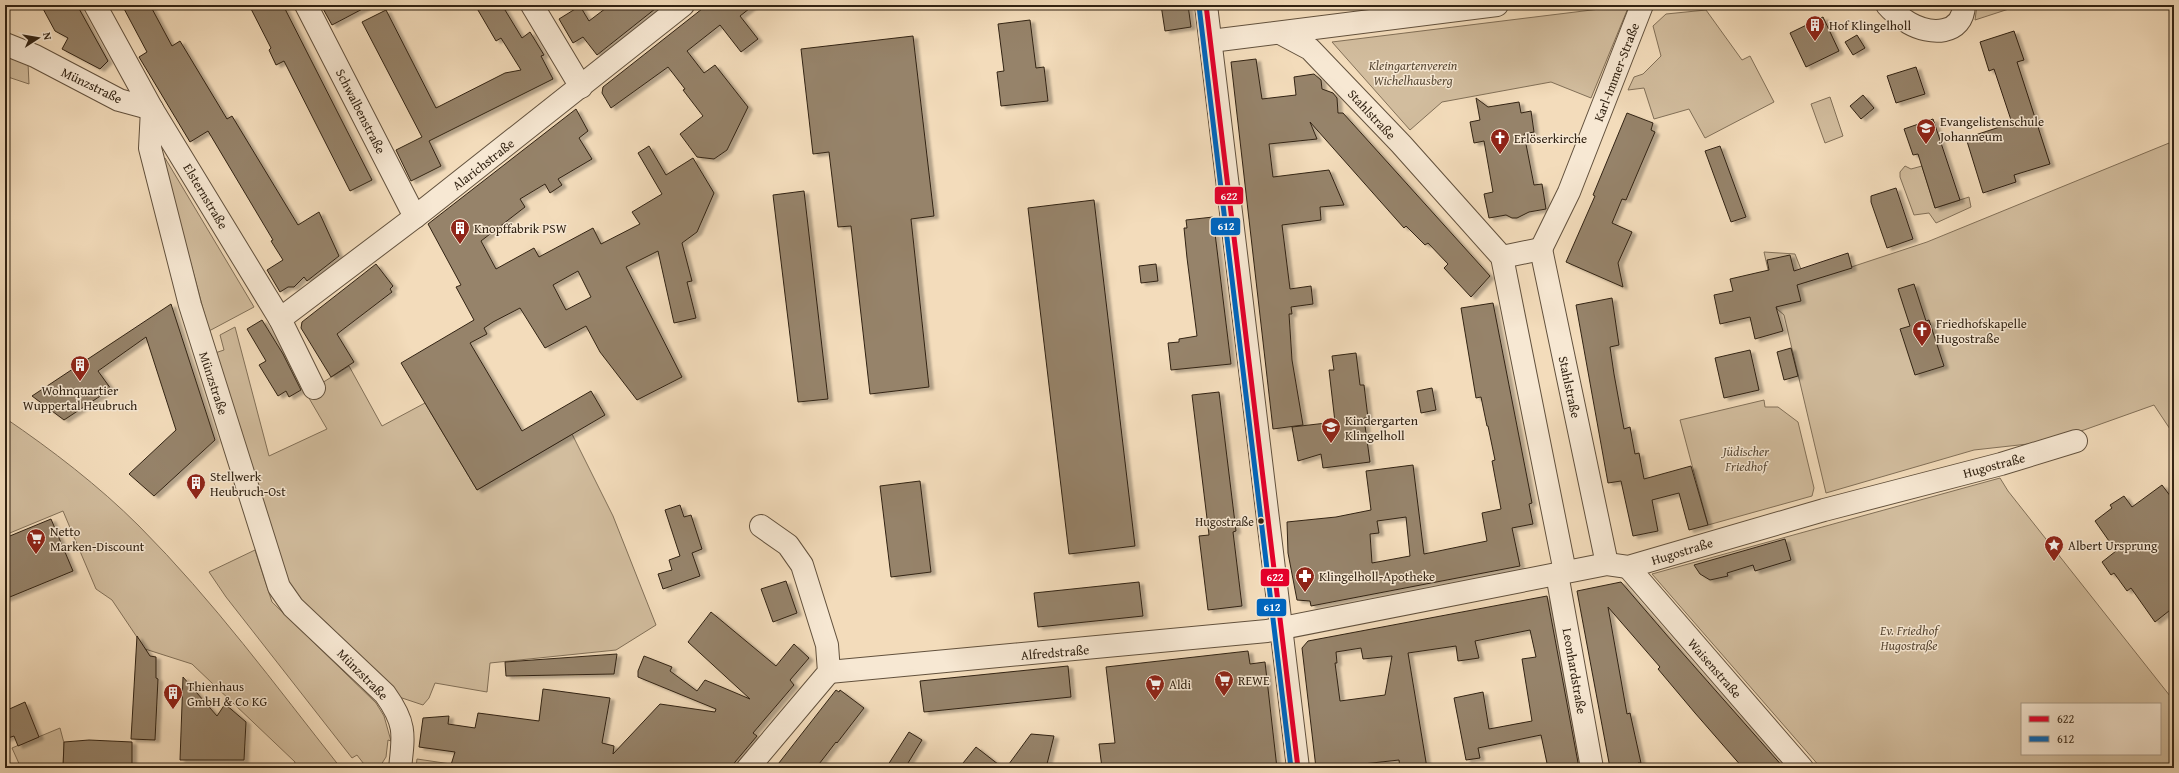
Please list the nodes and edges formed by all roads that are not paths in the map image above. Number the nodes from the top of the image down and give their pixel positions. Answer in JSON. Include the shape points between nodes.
{"nodes":[{"id":1,"x":95,"y":5,"type":"edge"},
{"id":2,"x":306,"y":5,"type":"edge"},
{"id":3,"x":532,"y":5,"type":"edge"},
{"id":4,"x":683,"y":5,"type":"edge"},
{"id":5,"x":1206,"y":5,"type":"edge"},
{"id":6,"x":1497,"y":5,"type":"edge"},
{"id":7,"x":1642,"y":5,"type":"edge"},
{"id":8,"x":1887,"y":5,"type":"edge"},
{"id":9,"x":1964,"y":8,"type":"edge"},
{"id":10,"x":1280,"y":34,"type":"junction"},
{"id":11,"x":1211,"y":42,"type":"junction"},
{"id":12,"x":5,"y":44,"type":"edge"},
{"id":13,"x":581,"y":87,"type":"junction"},
{"id":14,"x":152,"y":109,"type":"junction"},
{"id":15,"x":415,"y":217,"type":"junction"},
{"id":16,"x":1541,"y":249,"type":"junction"},
{"id":17,"x":1502,"y":257,"type":"junction"},
{"id":18,"x":280,"y":319,"type":"junction"},
{"id":19,"x":314,"y":388,"type":"dead end"},
{"id":20,"x":2076,"y":441,"type":"dead end"},
{"id":21,"x":761,"y":526,"type":"dead end"},
{"id":22,"x":1607,"y":564,"type":"junction"},
{"id":23,"x":1628,"y":567,"type":"junction"},
{"id":24,"x":1561,"y":573,"type":"junction"},
{"id":25,"x":1282,"y":629,"type":"junction"},
{"id":26,"x":829,"y":672,"type":"junction"},
{"id":27,"x":400,"y":768,"type":"edge"},
{"id":28,"x":748,"y":768,"type":"edge"},
{"id":29,"x":1298,"y":768,"type":"edge"},
{"id":30,"x":1592,"y":768,"type":"edge"},
{"id":31,"x":1802,"y":768,"type":"edge"}],
"edges":[{"from":1,"to":14,"type":"street","name":"Elsternstraße"},
{"from":2,"to":15,"type":"street","name":"Schwalbenstraße"},
{"from":3,"to":13,"type":"street"},
{"from":4,"to":13,"type":"street","name":"Alarichstraße"},
{"from":5,"to":11,"type":"street"},
{"from":6,"to":10,"type":"street"},
{"from":7,"to":16,"type":"street","name":"Karl-Immer-Straße","via":[[1569,192]]},
{"from":8,"to":9,"type":"street","via":[[1909,23],[1926,30],[1942,31],[1955,27]]},
{"from":10,"to":11,"type":"street"},
{"from":10,"to":17,"type":"street","name":"Stahlstraße","via":[[1310,49]]},
{"from":11,"to":25,"type":"street"},
{"from":12,"to":14,"type":"street","name":"Münzstraße","via":[[35,56],[119,100]]},
{"from":13,"to":15,"type":"street","name":"Alarichstraße"},
{"from":14,"to":18,"type":"street","name":"Elsternstraße"},
{"from":14,"to":27,"type":"street","name":"Münzstraße","via":[[150,148],[190,305],[279,587],[293,606],[385,694],[396,709],[404,735]]},
{"from":15,"to":18,"type":"street","name":"Alarichstraße"},
{"from":16,"to":17,"type":"street"},
{"from":16,"to":22,"type":"street","name":"Stahlstraße"},
{"from":17,"to":24,"type":"street"},
{"from":18,"to":19,"type":"street","name":"Elsternstraße"},
{"from":20,"to":23,"type":"street","name":"Hugostraße","via":[[2001,464],[1816,512]]},
{"from":21,"to":26,"type":"street","via":[[788,545],[802,565],[827,645]]},
{"from":22,"to":23,"type":"street","name":"Hugostraße"},
{"from":22,"to":24,"type":"street","name":"Hugostraße"},
{"from":23,"to":31,"type":"street","name":"Waisenstraße"},
{"from":24,"to":25,"type":"street","name":"Hugostraße"},
{"from":24,"to":30,"type":"street","name":"Leonhardstraße"},
{"from":25,"to":26,"type":"street","name":"Alfredstraße"},
{"from":25,"to":29,"type":"street"},
{"from":26,"to":28,"type":"street"}]}
